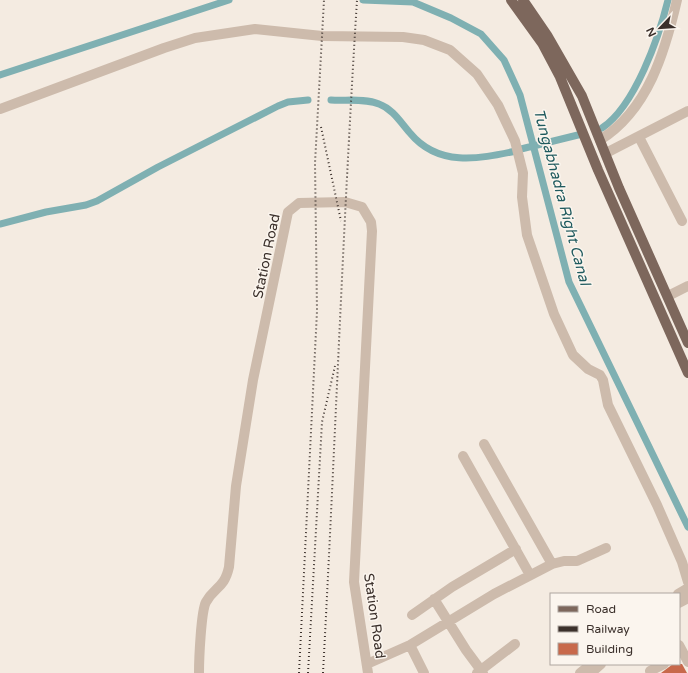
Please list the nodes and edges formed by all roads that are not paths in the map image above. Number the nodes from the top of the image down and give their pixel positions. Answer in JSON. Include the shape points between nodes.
{"nodes":[{"id":1,"x":511,"y":0,"type":"edge"},
{"id":2,"x":523,"y":0,"type":"edge"},
{"id":3,"x":677,"y":0,"type":"edge"},
{"id":4,"x":0,"y":109,"type":"edge"},
{"id":5,"x":688,"y":111,"type":"edge"},
{"id":6,"x":639,"y":136,"type":"junction"},
{"id":7,"x":600,"y":140,"type":"junction"},
{"id":8,"x":606,"y":153,"type":"junction"},
{"id":9,"x":682,"y":221,"type":"dead end"},
{"id":10,"x":688,"y":286,"type":"edge"},
{"id":11,"x":668,"y":296,"type":"junction"},
{"id":12,"x":688,"y":342,"type":"edge"},
{"id":13,"x":688,"y":373,"type":"edge"},
{"id":14,"x":484,"y":444,"type":"dead end"},
{"id":15,"x":464,"y":456,"type":"dead end"},
{"id":16,"x":606,"y":548,"type":"dead end"},
{"id":17,"x":516,"y":549,"type":"junction"},
{"id":18,"x":552,"y":564,"type":"junction"},
{"id":19,"x":530,"y":575,"type":"junction"},
{"id":20,"x":688,"y":582,"type":"edge"},
{"id":21,"x":434,"y":599,"type":"junction"},
{"id":22,"x":412,"y":615,"type":"dead end"},
{"id":23,"x":448,"y":621,"type":"junction"},
{"id":24,"x":515,"y":644,"type":"dead end"},
{"id":25,"x":410,"y":645,"type":"junction"},
{"id":26,"x":590,"y":665,"type":"edge"},
{"id":27,"x":600,"y":665,"type":"edge"},
{"id":28,"x":662,"y":665,"type":"edge"},
{"id":29,"x":368,"y":668,"type":"edge"},
{"id":30,"x":650,"y":671,"type":"dead end"},
{"id":31,"x":480,"y":672,"type":"edge"},
{"id":32,"x":199,"y":673,"type":"edge"},
{"id":33,"x":424,"y":673,"type":"edge"},
{"id":34,"x":580,"y":673,"type":"edge"},
{"id":35,"x":590,"y":673,"type":"edge"}],
"edges":[{"from":1,"to":13,"type":"main road","via":[[542,43],[560,77],[601,178]]},
{"from":2,"to":7,"type":"main road","via":[[582,96]]},
{"from":3,"to":7,"type":"street","via":[[664,51],[654,75],[640,100],[621,125]]},
{"from":4,"to":20,"type":"street","via":[[182,42],[215,34],[255,29],[322,36],[403,36],[424,40],[450,50],[477,74],[498,105],[515,141],[523,173],[522,197],[527,235],[554,314],[573,355],[603,380],[608,405],[657,505]]},
{"from":5,"to":6,"type":"street"},
{"from":6,"to":8,"type":"street"},
{"from":6,"to":9,"type":"street"},
{"from":7,"to":8,"type":"main road"},
{"from":8,"to":11,"type":"main road"},
{"from":10,"to":11,"type":"street"},
{"from":11,"to":12,"type":"main road"},
{"from":14,"to":18,"type":"street"},
{"from":15,"to":17,"type":"street"},
{"from":16,"to":18,"type":"street","via":[[577,561]]},
{"from":17,"to":19,"type":"street"},
{"from":17,"to":21,"type":"street"},
{"from":18,"to":19,"type":"street"},
{"from":19,"to":23,"type":"street"},
{"from":21,"to":22,"type":"street"},
{"from":21,"to":23,"type":"street"},
{"from":23,"to":25,"type":"street"},
{"from":23,"to":31,"type":"street"},
{"from":24,"to":31,"type":"street"},
{"from":25,"to":29,"type":"street"},
{"from":25,"to":33,"type":"street"},
{"from":26,"to":34,"type":"street"},
{"from":27,"to":35,"type":"street"},
{"from":28,"to":30,"type":"street"},
{"from":29,"to":32,"type":"street","name":"Station Road","via":[[354,582],[371,222],[362,207],[345,202],[306,203],[299,204],[288,212],[253,380],[236,486],[229,567],[226,580],[205,603]]}]}
